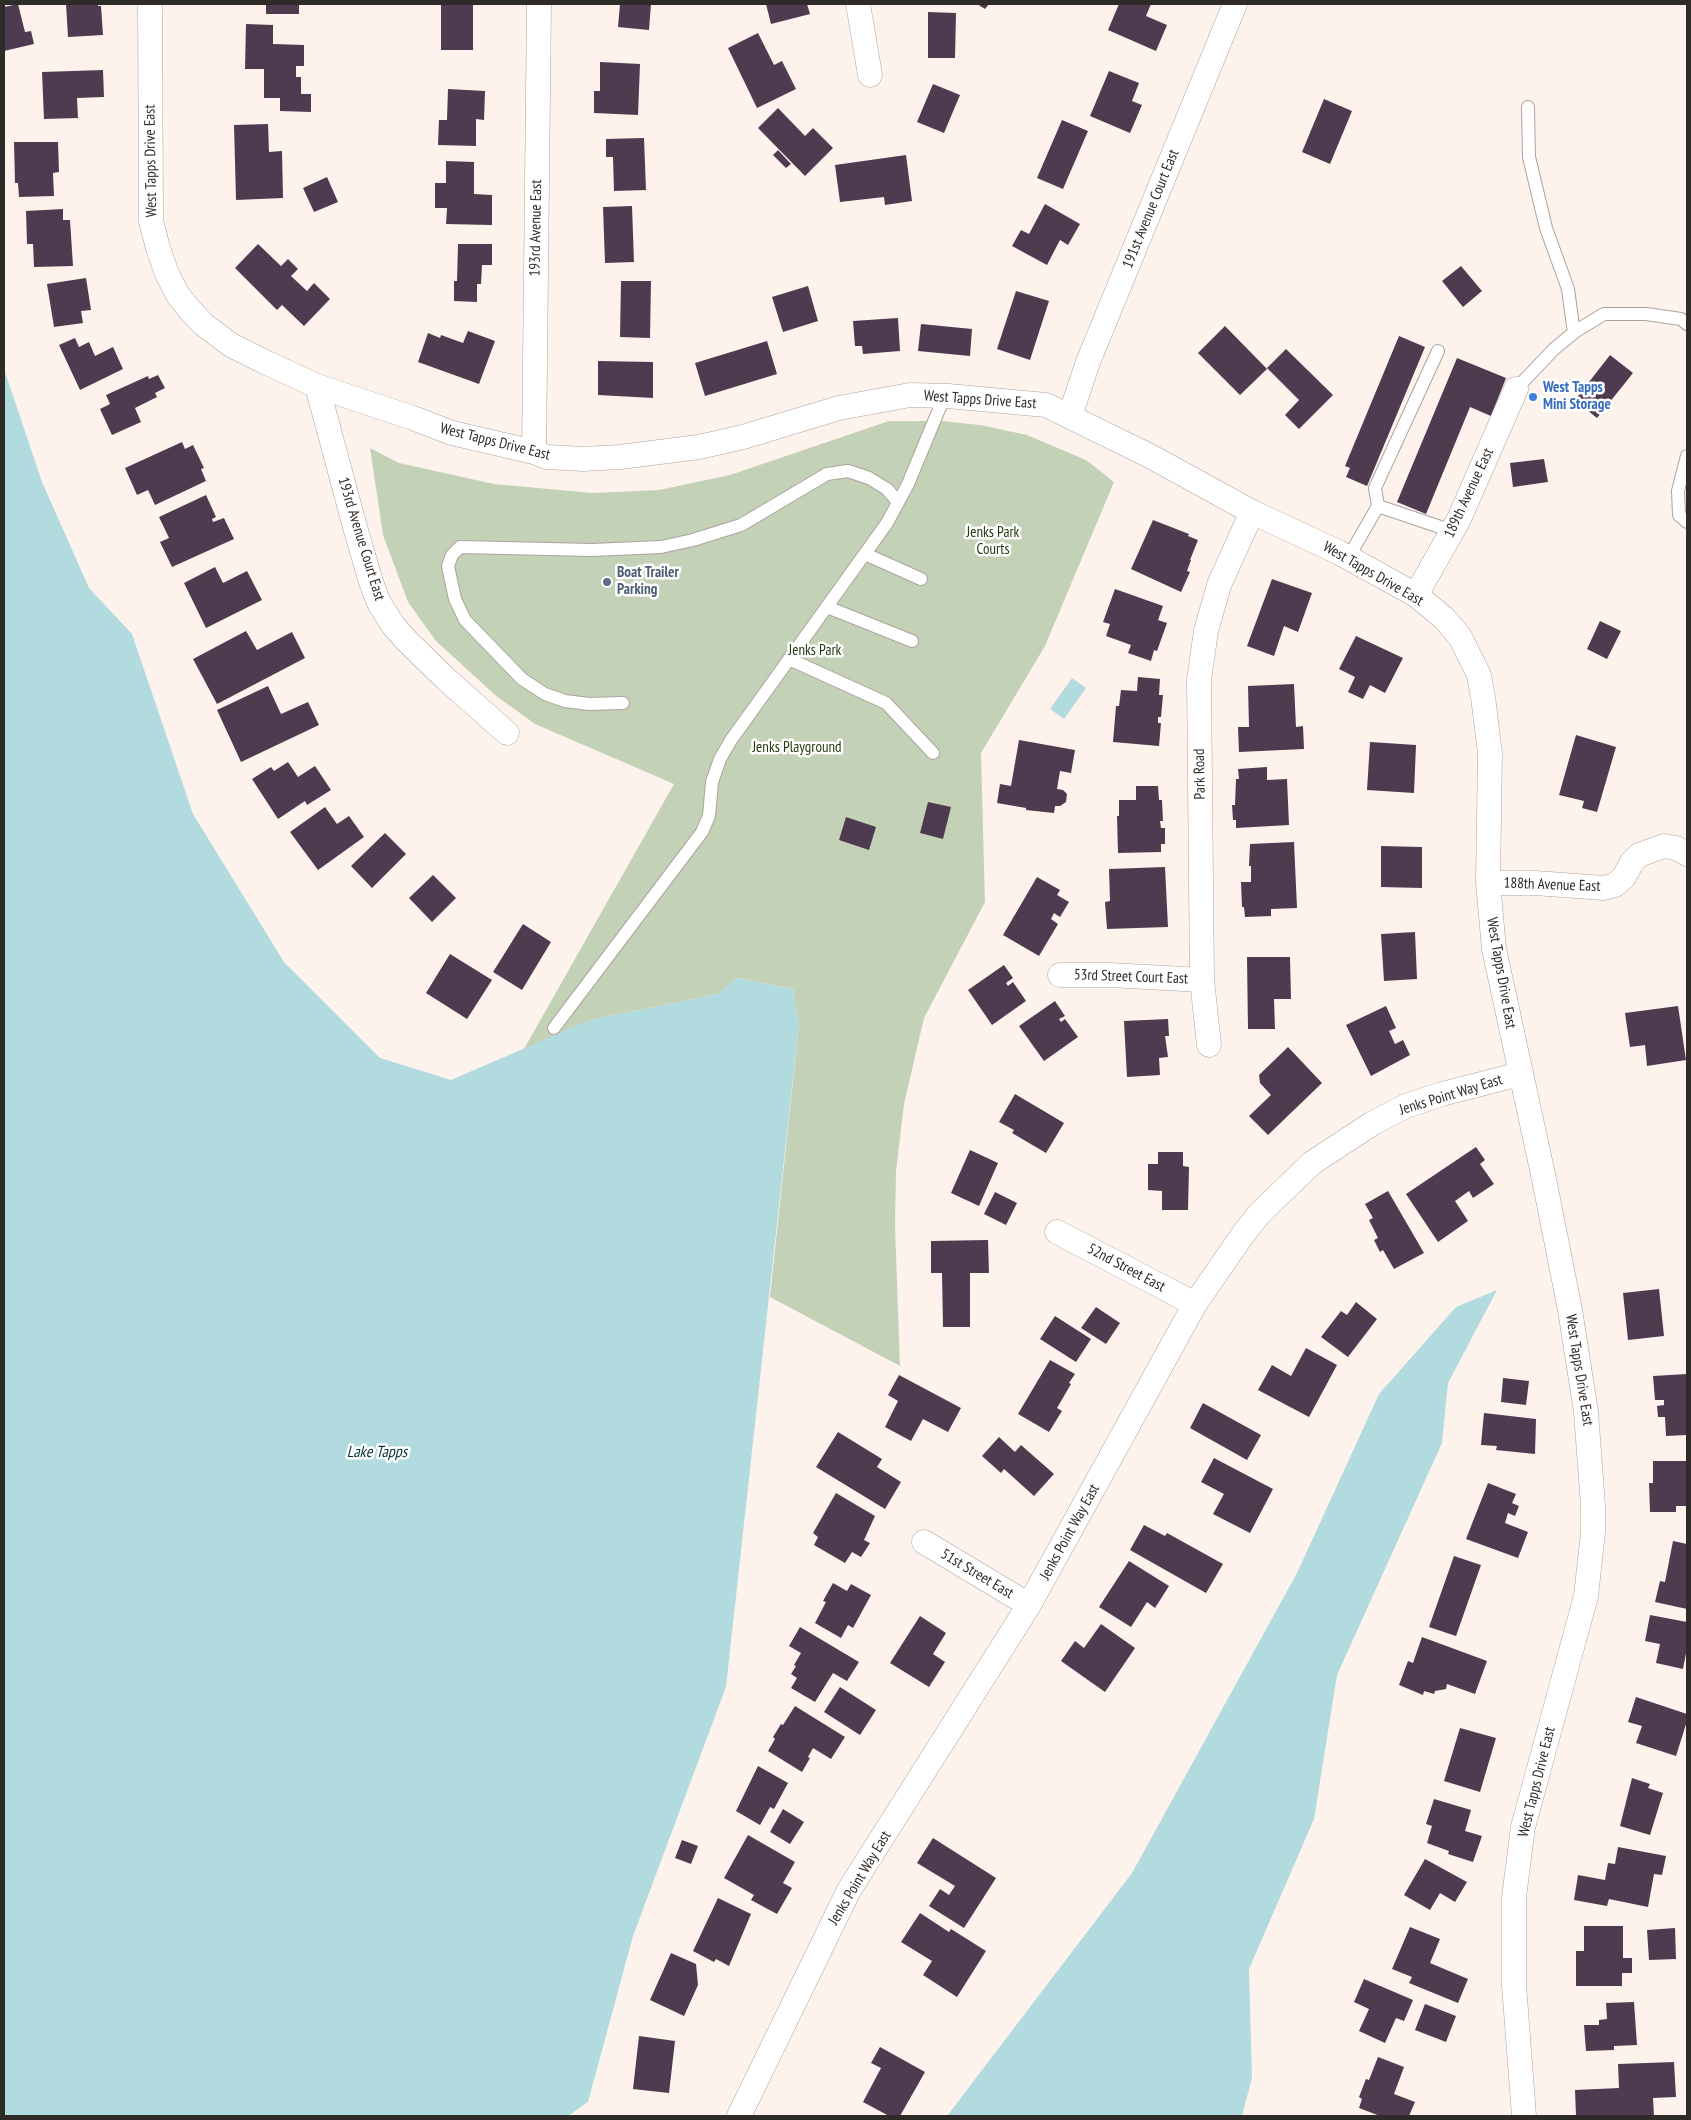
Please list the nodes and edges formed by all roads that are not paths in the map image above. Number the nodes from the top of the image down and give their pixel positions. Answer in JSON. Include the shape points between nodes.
{"nodes":[{"id":1,"x":150,"y":4,"type":"edge"},
{"id":2,"x":539,"y":4,"type":"edge"},
{"id":3,"x":858,"y":4,"type":"edge"},
{"id":4,"x":1235,"y":4,"type":"edge"},
{"id":5,"x":870,"y":75,"type":"dead end"},
{"id":6,"x":1528,"y":107,"type":"dead end"},
{"id":7,"x":1687,"y":324,"type":"edge"},
{"id":8,"x":1574,"y":333,"type":"junction"},
{"id":9,"x":1438,"y":351,"type":"dead end"},
{"id":10,"x":317,"y":386,"type":"junction"},
{"id":11,"x":1516,"y":389,"type":"joint"},
{"id":12,"x":945,"y":395,"type":"junction"},
{"id":13,"x":1070,"y":416,"type":"junction"},
{"id":14,"x":534,"y":452,"type":"junction"},
{"id":15,"x":1687,"y":456,"type":"edge"},
{"id":16,"x":898,"y":502,"type":"junction"},
{"id":17,"x":1378,"y":506,"type":"junction"},
{"id":18,"x":1252,"y":512,"type":"junction"},
{"id":19,"x":1687,"y":522,"type":"edge"},
{"id":20,"x":1452,"y":531,"type":"junction"},
{"id":21,"x":865,"y":554,"type":"junction"},
{"id":22,"x":1348,"y":558,"type":"junction"},
{"id":23,"x":921,"y":579,"type":"dead end"},
{"id":24,"x":1416,"y":595,"type":"junction"},
{"id":25,"x":827,"y":607,"type":"junction"},
{"id":26,"x":912,"y":641,"type":"dead end"},
{"id":27,"x":789,"y":659,"type":"junction"},
{"id":28,"x":623,"y":703,"type":"dead end"},
{"id":29,"x":507,"y":733,"type":"dead end"},
{"id":30,"x":933,"y":753,"type":"dead end"},
{"id":31,"x":1687,"y":854,"type":"edge"},
{"id":32,"x":1488,"y":884,"type":"junction"},
{"id":33,"x":1060,"y":975,"type":"dead end"},
{"id":34,"x":1202,"y":980,"type":"junction"},
{"id":35,"x":554,"y":1028,"type":"dead end"},
{"id":36,"x":1209,"y":1046,"type":"dead end"},
{"id":37,"x":1520,"y":1074,"type":"junction"},
{"id":38,"x":1057,"y":1232,"type":"dead end"},
{"id":39,"x":1194,"y":1304,"type":"junction"},
{"id":40,"x":924,"y":1542,"type":"dead end"},
{"id":41,"x":1029,"y":1605,"type":"junction"},
{"id":42,"x":739,"y":2116,"type":"edge"},
{"id":43,"x":1524,"y":2116,"type":"edge"}],
"edges":[{"from":1,"to":10,"type":"street","name":"West Tapps Drive East","via":[[151,221],[167,274],[189,309],[230,345]]},
{"from":2,"to":14,"type":"street","name":"193rd Avenue East"},
{"from":3,"to":5,"type":"street"},
{"from":4,"to":13,"type":"street","name":"191st Avenue Court East","via":[[1088,362]]},
{"from":6,"to":8,"type":"lane","via":[[1529,157],[1546,228],[1568,289]]},
{"from":7,"to":8,"type":"lane","via":[[1681,319],[1646,314],[1604,314]]},
{"from":8,"to":11,"type":"lane"},
{"from":9,"to":17,"type":"lane","via":[[1375,488]]},
{"from":10,"to":14,"type":"street","name":"West Tapps Drive East","via":[[452,433]]},
{"from":10,"to":29,"type":"street","name":"193rd Avenue Court East","via":[[355,528],[380,602],[405,639]]},
{"from":11,"to":20,"type":"street","name":"189th Avenue East"},
{"from":12,"to":13,"type":"street","name":"West Tapps Drive East","via":[[1046,405]]},
{"from":12,"to":14,"type":"street","name":"West Tapps Drive East","via":[[875,400],[699,448],[583,459],[547,457]]},
{"from":12,"to":16,"type":"lane"},
{"from":13,"to":18,"type":"street","name":"West Tapps Drive East"},
{"from":15,"to":19,"type":"lane","via":[[1678,491],[1679,515]]},
{"from":16,"to":21,"type":"lane"},
{"from":16,"to":28,"type":"lane","via":[[887,488],[848,471],[827,474],[741,525],[662,547],[592,550],[460,547],[452,555],[448,566],[455,599],[464,620],[522,679],[545,694],[565,701]]},
{"from":17,"to":20,"type":"lane"},
{"from":17,"to":22,"type":"lane"},
{"from":18,"to":22,"type":"street","name":"West Tapps Drive East"},
{"from":18,"to":34,"type":"street","name":"Park Road","via":[[1218,585],[1206,631],[1199,680]]},
{"from":20,"to":24,"type":"street","name":"189th Avenue East"},
{"from":21,"to":23,"type":"lane"},
{"from":21,"to":25,"type":"lane"},
{"from":22,"to":24,"type":"street","name":"West Tapps Drive East"},
{"from":24,"to":32,"type":"street","name":"West Tapps Drive East","via":[[1445,619],[1460,637],[1478,675],[1490,753]]},
{"from":25,"to":26,"type":"lane"},
{"from":25,"to":27,"type":"lane"},
{"from":27,"to":30,"type":"lane","via":[[886,703]]},
{"from":27,"to":35,"type":"lane","via":[[720,759],[712,782],[709,816],[702,832]]},
{"from":31,"to":32,"type":"street","name":"188th Avenue East","via":[[1664,846],[1639,855],[1615,886],[1604,888],[1535,883]]},
{"from":32,"to":37,"type":"street","name":"West Tapps Drive East","via":[[1494,949]]},
{"from":33,"to":34,"type":"street","name":"53rd Street Court East"},
{"from":34,"to":36,"type":"street","name":"Park Road"},
{"from":37,"to":39,"type":"street","name":"Jenks Point Way East","via":[[1406,1106],[1373,1123],[1312,1163],[1260,1213]]},
{"from":37,"to":43,"type":"street","name":"West Tapps Drive East","via":[[1570,1310],[1589,1438],[1593,1506],[1586,1596],[1525,1818],[1515,1888],[1514,1985]]},
{"from":38,"to":39,"type":"street","name":"52nd Street East"},
{"from":39,"to":41,"type":"street","name":"Jenks Point Way East"},
{"from":40,"to":41,"type":"street","name":"51st Street East"},
{"from":41,"to":42,"type":"street","name":"Jenks Point Way East","via":[[849,1890]]}]}
